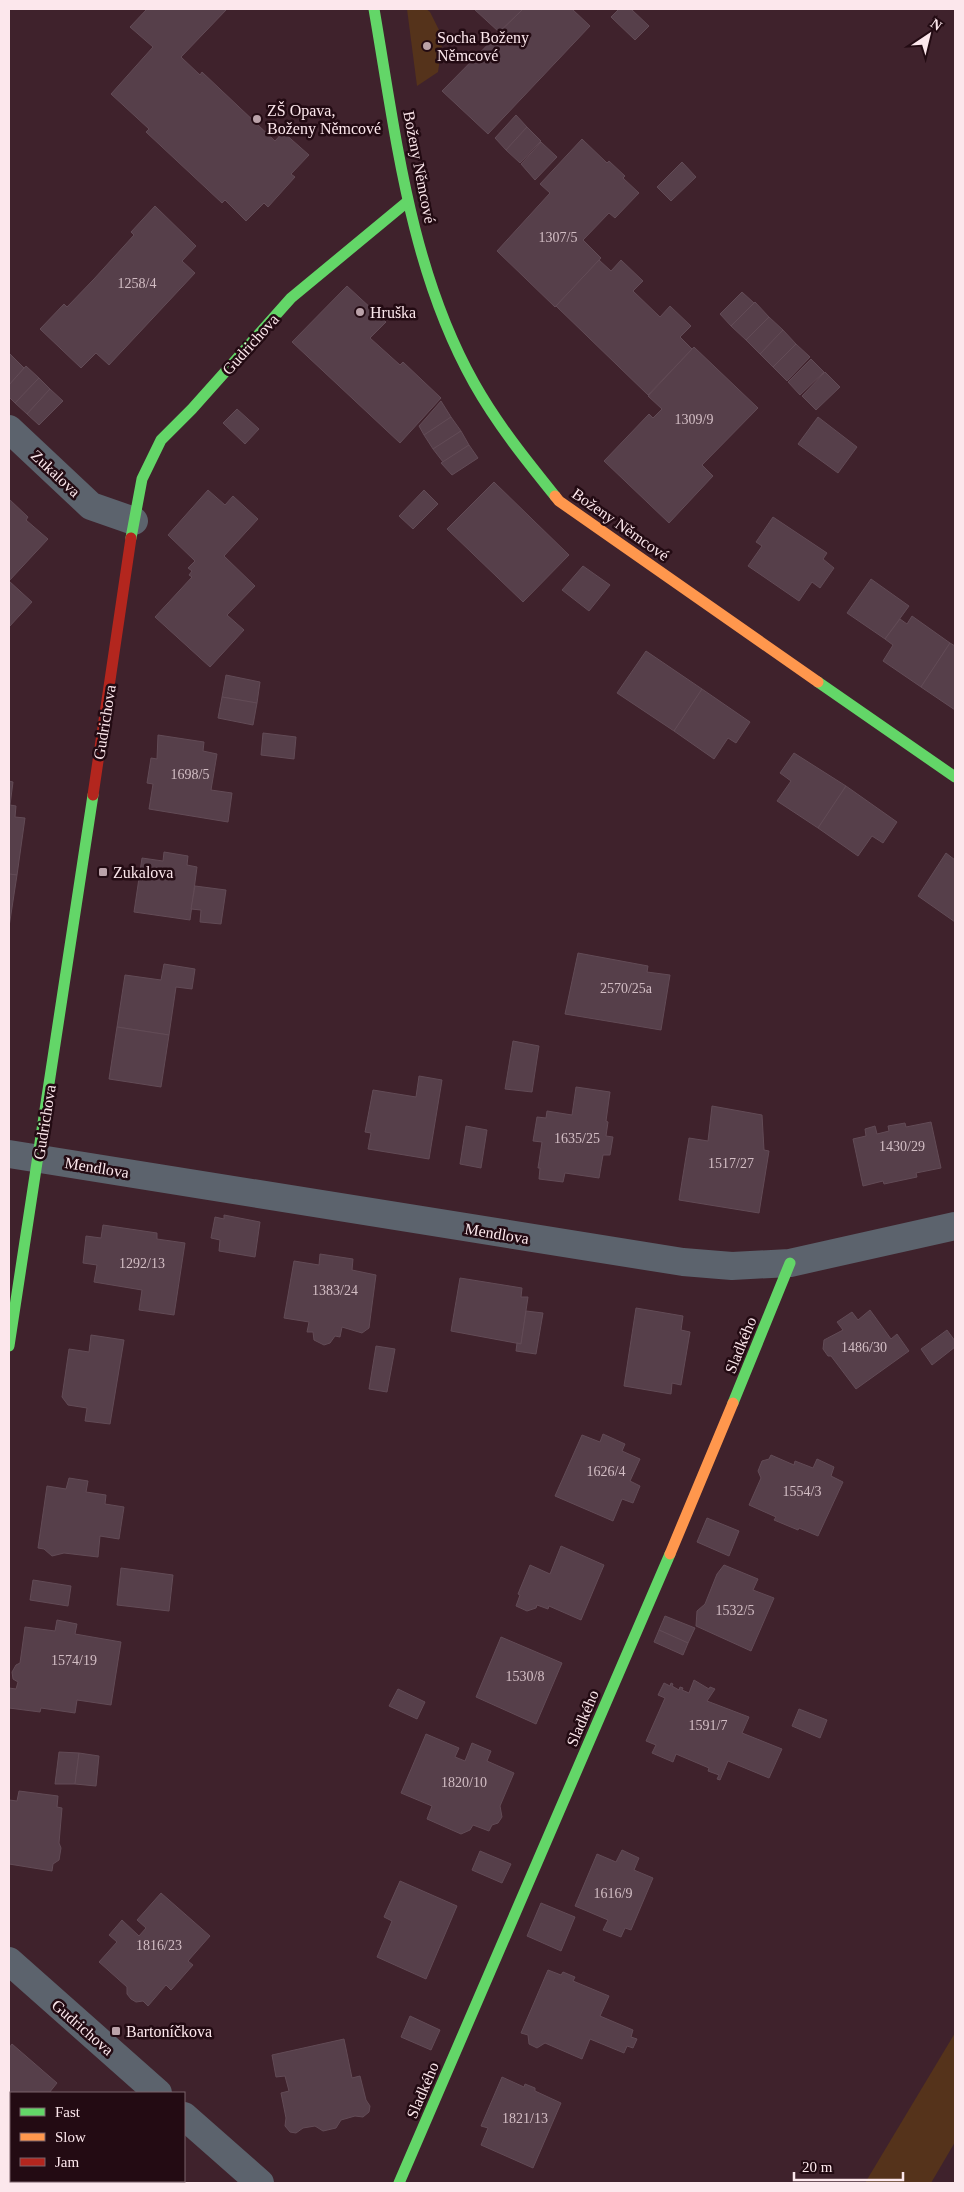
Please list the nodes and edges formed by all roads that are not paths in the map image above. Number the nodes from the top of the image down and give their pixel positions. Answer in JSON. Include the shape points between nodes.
{"nodes":[{"id":1,"x":374,"y":9,"type":"edge"},
{"id":2,"x":407,"y":202,"type":"junction"},
{"id":3,"x":9,"y":429,"type":"edge"},
{"id":4,"x":134,"y":521,"type":"junction"},
{"id":5,"x":955,"y":776,"type":"edge"},
{"id":6,"x":9,"y":1154,"type":"edge"},
{"id":7,"x":38,"y":1157,"type":"junction"},
{"id":8,"x":955,"y":1226,"type":"edge"},
{"id":9,"x":790,"y":1263,"type":"junction"},
{"id":10,"x":9,"y":1346,"type":"edge"},
{"id":11,"x":9,"y":1961,"type":"edge"},
{"id":12,"x":157,"y":2092,"type":"edge"},
{"id":13,"x":185,"y":2117,"type":"edge"},
{"id":14,"x":260,"y":2183,"type":"edge"},
{"id":15,"x":399,"y":2183,"type":"edge"}],
"edges":[{"from":1,"to":2,"type":"street","name":"Boženy Němcové"},
{"from":2,"to":4,"type":"street","name":"Gudrichova","via":[[292,298],[161,440],[142,479]]},
{"from":2,"to":5,"type":"street","name":"Boženy Němcové","via":[[438,307],[473,382],[505,434],[560,501]]},
{"from":3,"to":4,"type":"street","name":"Zukalova","via":[[91,506]]},
{"from":4,"to":7,"type":"street","name":"Gudrichova"},
{"from":6,"to":7,"type":"street","name":"Mendlova"},
{"from":7,"to":9,"type":"street","name":"Mendlova","via":[[683,1262],[732,1266]]},
{"from":7,"to":10,"type":"street","name":"Gudrichova"},
{"from":8,"to":9,"type":"street","name":"Mendlova"},
{"from":9,"to":15,"type":"street","name":"Sladkého","via":[[694,1498]]},
{"from":11,"to":12,"type":"street","name":"Gudrichova"},
{"from":13,"to":14,"type":"street"}]}
